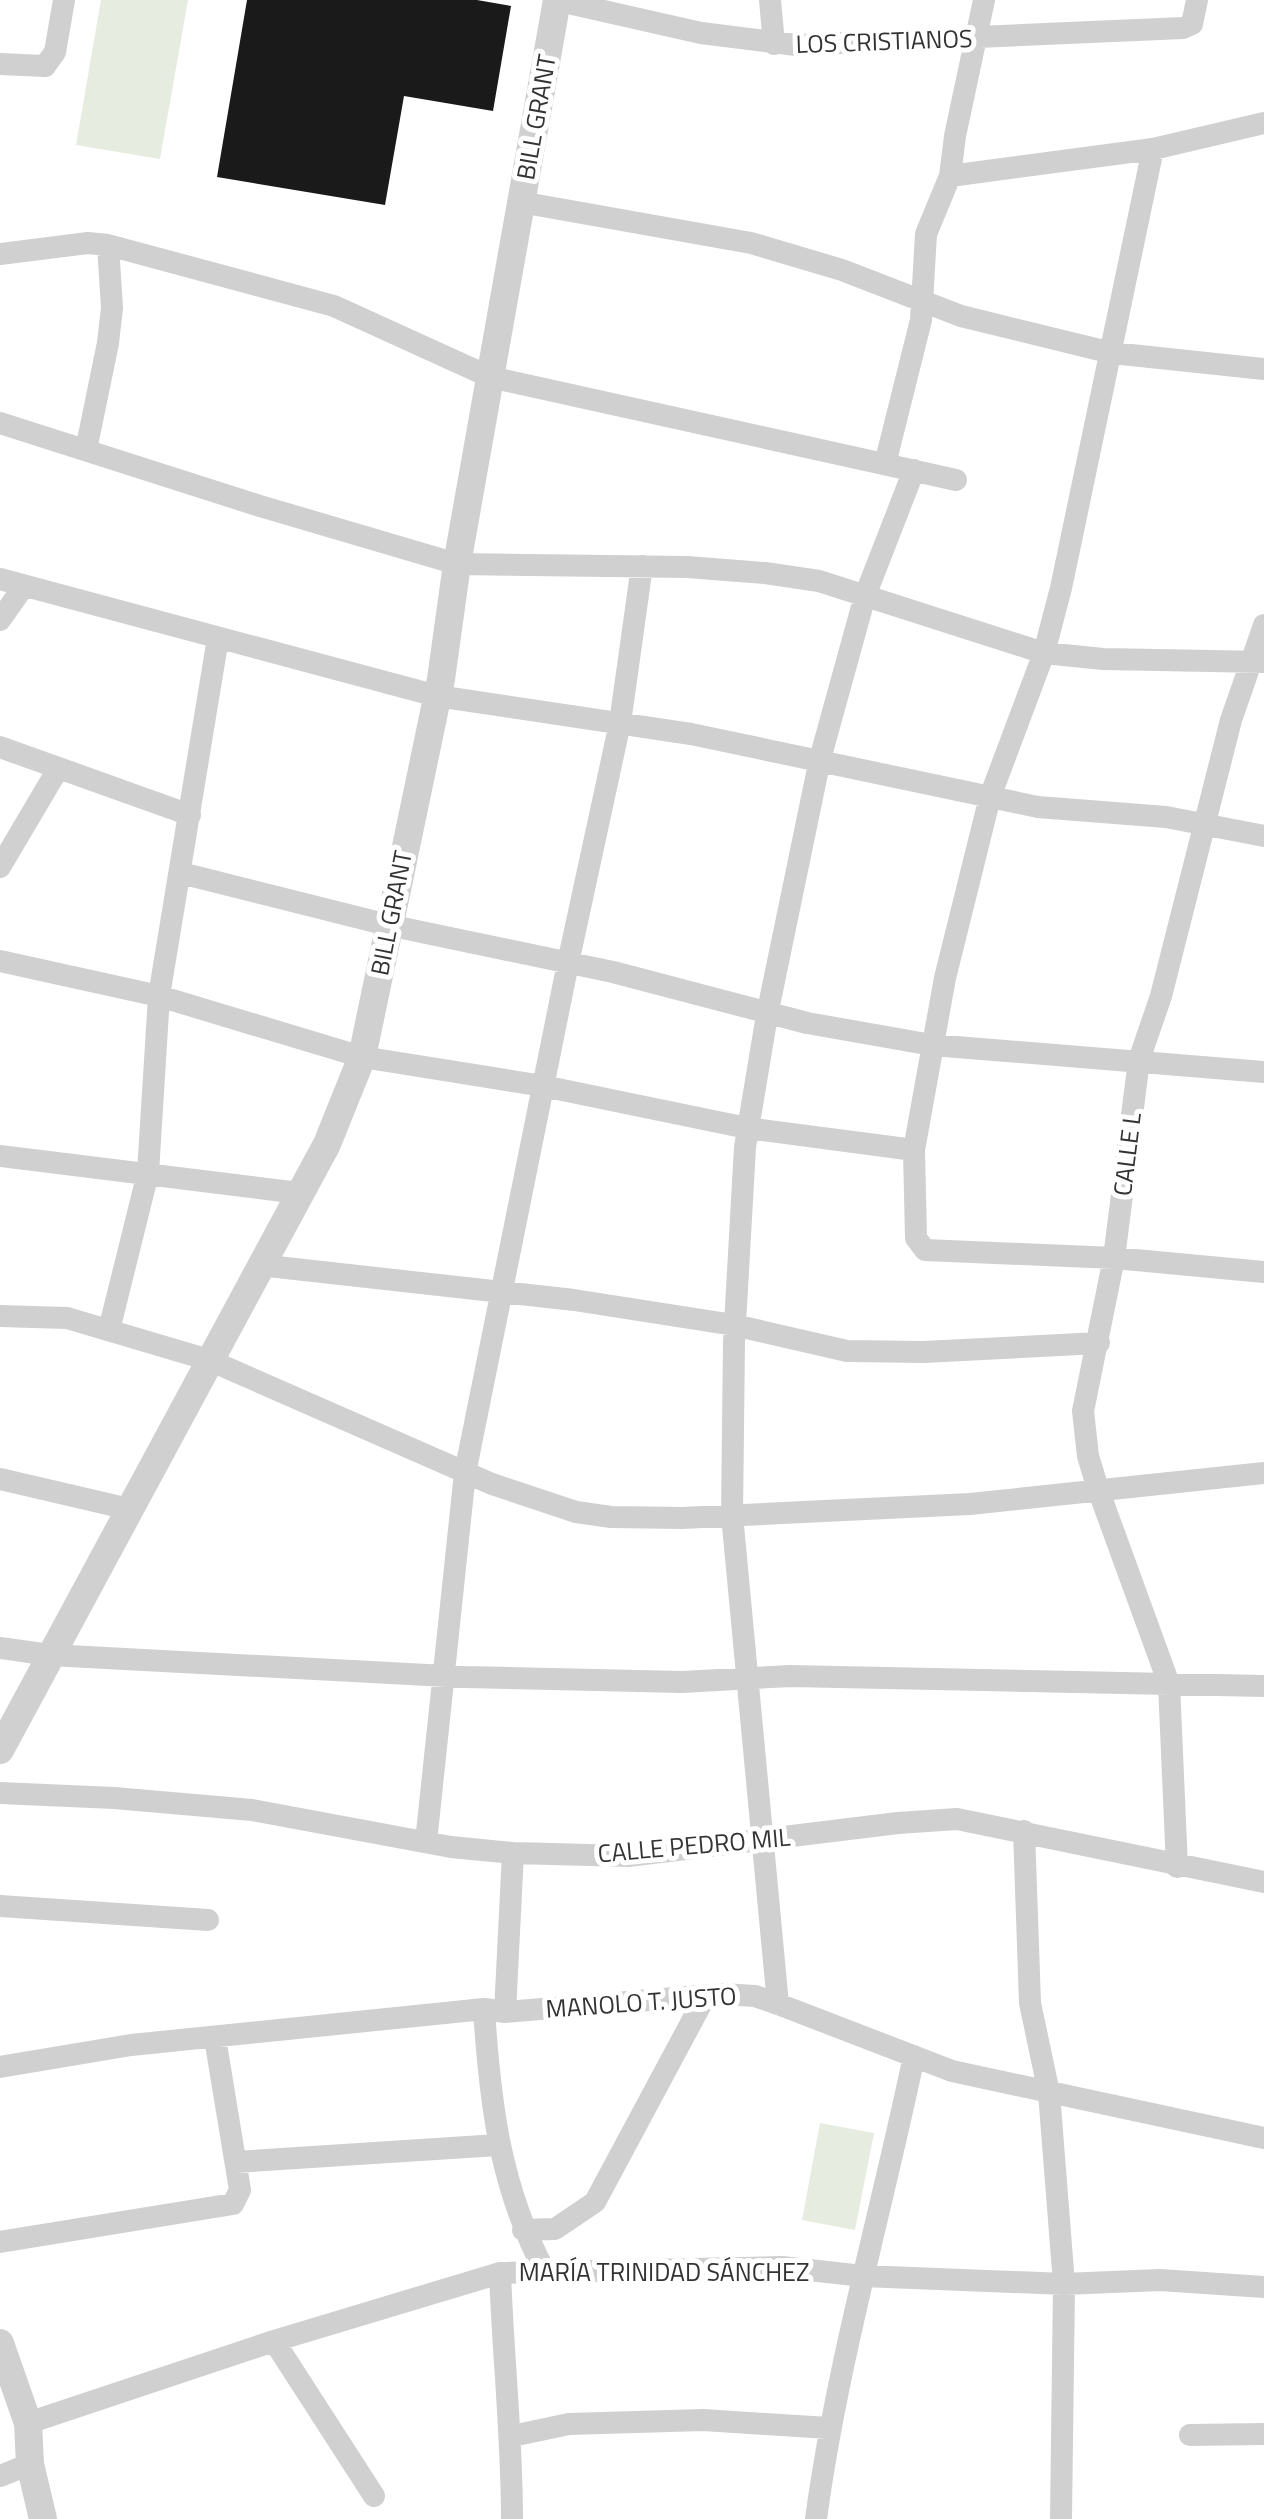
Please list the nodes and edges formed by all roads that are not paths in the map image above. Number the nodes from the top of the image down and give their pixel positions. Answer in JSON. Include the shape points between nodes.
{"nodes":[{"id":1,"x":64,"y":0,"type":"edge"},
{"id":2,"x":557,"y":0,"type":"edge"},
{"id":3,"x":770,"y":0,"type":"edge"},
{"id":4,"x":984,"y":0,"type":"edge"},
{"id":5,"x":1198,"y":0,"type":"edge"},
{"id":6,"x":974,"y":38,"type":"junction"},
{"id":7,"x":774,"y":44,"type":"junction"},
{"id":8,"x":0,"y":64,"type":"edge"},
{"id":9,"x":1264,"y":123,"type":"edge"},
{"id":10,"x":1154,"y":149,"type":"junction"},
{"id":11,"x":950,"y":176,"type":"junction"},
{"id":12,"x":520,"y":202,"type":"junction"},
{"id":13,"x":108,"y":245,"type":"junction"},
{"id":14,"x":0,"y":254,"type":"edge"},
{"id":15,"x":920,"y":303,"type":"junction"},
{"id":16,"x":1112,"y":353,"type":"junction"},
{"id":17,"x":1264,"y":368,"type":"edge"},
{"id":18,"x":490,"y":378,"type":"junction"},
{"id":19,"x":0,"y":423,"type":"edge"},
{"id":20,"x":86,"y":450,"type":"junction"},
{"id":21,"x":885,"y":464,"type":"junction"},
{"id":22,"x":914,"y":470,"type":"junction"},
{"id":23,"x":956,"y":480,"type":"dead end"},
{"id":24,"x":457,"y":564,"type":"junction"},
{"id":25,"x":642,"y":566,"type":"junction"},
{"id":26,"x":0,"y":580,"type":"edge"},
{"id":27,"x":24,"y":586,"type":"junction"},
{"id":28,"x":866,"y":596,"type":"junction"},
{"id":29,"x":0,"y":620,"type":"edge"},
{"id":30,"x":1264,"y":625,"type":"edge"},
{"id":31,"x":218,"y":638,"type":"junction"},
{"id":32,"x":1044,"y":653,"type":"junction"},
{"id":33,"x":1258,"y":662,"type":"edge"},
{"id":34,"x":437,"y":696,"type":"junction"},
{"id":35,"x":620,"y":724,"type":"junction"},
{"id":36,"x":0,"y":747,"type":"edge"},
{"id":37,"x":820,"y":759,"type":"junction"},
{"id":38,"x":58,"y":769,"type":"junction"},
{"id":39,"x":990,"y":797,"type":"junction"},
{"id":40,"x":190,"y":815,"type":"junction"},
{"id":41,"x":1204,"y":824,"type":"junction"},
{"id":42,"x":1264,"y":836,"type":"edge"},
{"id":43,"x":0,"y":867,"type":"edge"},
{"id":44,"x":181,"y":873,"type":"junction"},
{"id":45,"x":388,"y":925,"type":"junction"},
{"id":46,"x":0,"y":962,"type":"edge"},
{"id":47,"x":568,"y":963,"type":"junction"},
{"id":48,"x":159,"y":996,"type":"junction"},
{"id":49,"x":767,"y":1015,"type":"junction"},
{"id":50,"x":932,"y":1046,"type":"junction"},
{"id":51,"x":362,"y":1057,"type":"junction"},
{"id":52,"x":1139,"y":1060,"type":"junction"},
{"id":53,"x":1264,"y":1072,"type":"edge"},
{"id":54,"x":543,"y":1086,"type":"junction"},
{"id":55,"x":748,"y":1128,"type":"junction"},
{"id":56,"x":914,"y":1150,"type":"junction"},
{"id":57,"x":0,"y":1156,"type":"edge"},
{"id":58,"x":148,"y":1173,"type":"junction"},
{"id":59,"x":299,"y":1193,"type":"junction"},
{"id":60,"x":1114,"y":1258,"type":"junction"},
{"id":61,"x":260,"y":1266,"type":"junction"},
{"id":62,"x":1264,"y":1272,"type":"edge"},
{"id":63,"x":500,"y":1292,"type":"junction"},
{"id":64,"x":0,"y":1316,"type":"edge"},
{"id":65,"x":734,"y":1324,"type":"junction"},
{"id":66,"x":110,"y":1330,"type":"junction"},
{"id":67,"x":1099,"y":1343,"type":"junction"},
{"id":68,"x":208,"y":1360,"type":"junction"},
{"id":69,"x":1264,"y":1472,"type":"edge"},
{"id":70,"x":465,"y":1473,"type":"junction"},
{"id":71,"x":0,"y":1479,"type":"edge"},
{"id":72,"x":1098,"y":1489,"type":"junction"},
{"id":73,"x":129,"y":1509,"type":"junction"},
{"id":74,"x":732,"y":1515,"type":"junction"},
{"id":75,"x":0,"y":1648,"type":"edge"},
{"id":76,"x":50,"y":1655,"type":"junction"},
{"id":77,"x":444,"y":1674,"type":"junction"},
{"id":78,"x":748,"y":1678,"type":"junction"},
{"id":79,"x":1169,"y":1684,"type":"junction"},
{"id":80,"x":1264,"y":1686,"type":"edge"},
{"id":81,"x":0,"y":1750,"type":"edge"},
{"id":82,"x":0,"y":1793,"type":"edge"},
{"id":83,"x":1024,"y":1831,"type":"junction"},
{"id":84,"x":763,"y":1839,"type":"junction"},
{"id":85,"x":426,"y":1842,"type":"junction"},
{"id":86,"x":513,"y":1853,"type":"junction"},
{"id":87,"x":1178,"y":1866,"type":"junction"},
{"id":88,"x":1264,"y":1882,"type":"edge"},
{"id":89,"x":0,"y":1906,"type":"edge"},
{"id":90,"x":208,"y":1920,"type":"dead end"},
{"id":91,"x":706,"y":1995,"type":"junction"},
{"id":92,"x":778,"y":2004,"type":"junction"},
{"id":93,"x":495,"y":2010,"type":"junction"},
{"id":94,"x":215,"y":2038,"type":"junction"},
{"id":95,"x":914,"y":2056,"type":"junction"},
{"id":96,"x":0,"y":2067,"type":"edge"},
{"id":97,"x":1049,"y":2093,"type":"junction"},
{"id":98,"x":1264,"y":2138,"type":"edge"},
{"id":99,"x":498,"y":2145,"type":"junction"},
{"id":100,"x":236,"y":2162,"type":"junction"},
{"id":101,"x":523,"y":2230,"type":"junction"},
{"id":102,"x":0,"y":2242,"type":"edge"},
{"id":103,"x":545,"y":2272,"type":"junction"},
{"id":104,"x":500,"y":2273,"type":"junction"},
{"id":105,"x":863,"y":2276,"type":"junction"},
{"id":106,"x":1064,"y":2284,"type":"junction"},
{"id":107,"x":1264,"y":2287,"type":"edge"},
{"id":108,"x":274,"y":2341,"type":"junction"},
{"id":109,"x":0,"y":2342,"type":"edge"},
{"id":110,"x":28,"y":2423,"type":"junction"},
{"id":111,"x":828,"y":2428,"type":"junction"},
{"id":112,"x":1264,"y":2434,"type":"edge"},
{"id":113,"x":512,"y":2436,"type":"junction"},
{"id":114,"x":1190,"y":2436,"type":"dead end"},
{"id":115,"x":30,"y":2464,"type":"junction"},
{"id":116,"x":0,"y":2476,"type":"edge"},
{"id":117,"x":374,"y":2496,"type":"dead end"},
{"id":118,"x":43,"y":2519,"type":"edge"},
{"id":119,"x":512,"y":2519,"type":"edge"},
{"id":120,"x":816,"y":2519,"type":"edge"},
{"id":121,"x":1060,"y":2519,"type":"edge"}],
"edges":[{"from":1,"to":8,"type":"street","via":[[55,52],[44,66]]},
{"from":2,"to":7,"type":"street","name":"LOS CRISTIANOS"},
{"from":2,"to":12,"type":"street","name":"BILL GRANT"},
{"from":3,"to":7,"type":"street"},
{"from":4,"to":6,"type":"street"},
{"from":5,"to":6,"type":"street","name":"LOS CRISTIANOS","via":[[1192,24],[1183,28]]},
{"from":6,"to":7,"type":"street","name":"LOS CRISTIANOS"},
{"from":6,"to":11,"type":"street"},
{"from":9,"to":10,"type":"street"},
{"from":10,"to":11,"type":"street"},
{"from":10,"to":16,"type":"street"},
{"from":11,"to":15,"type":"street","via":[[926,234]]},
{"from":12,"to":15,"type":"street","via":[[751,244],[842,270]]},
{"from":12,"to":18,"type":"street","name":"BILL GRANT"},
{"from":13,"to":14,"type":"street"},
{"from":13,"to":18,"type":"street","via":[[334,306]]},
{"from":13,"to":20,"type":"street","via":[[106,365]]},
{"from":15,"to":16,"type":"street"},
{"from":15,"to":21,"type":"street"},
{"from":16,"to":17,"type":"street"},
{"from":16,"to":32,"type":"street"},
{"from":18,"to":21,"type":"street"},
{"from":18,"to":24,"type":"street","name":"BILL GRANT"},
{"from":19,"to":20,"type":"street"},
{"from":20,"to":24,"type":"street"},
{"from":21,"to":22,"type":"street"},
{"from":22,"to":23,"type":"street"},
{"from":22,"to":28,"type":"street"},
{"from":24,"to":25,"type":"street"},
{"from":24,"to":34,"type":"street","name":"BILL GRANT"},
{"from":25,"to":28,"type":"street","via":[[766,572]]},
{"from":25,"to":35,"type":"street"},
{"from":26,"to":27,"type":"street"},
{"from":27,"to":29,"type":"street"},
{"from":27,"to":31,"type":"street"},
{"from":28,"to":32,"type":"street"},
{"from":28,"to":37,"type":"street"},
{"from":30,"to":33,"type":"street","name":"CALLE L"},
{"from":31,"to":34,"type":"street"},
{"from":31,"to":40,"type":"street"},
{"from":32,"to":33,"type":"street"},
{"from":32,"to":39,"type":"street"},
{"from":33,"to":41,"type":"street","name":"CALLE L","via":[[1231,720]]},
{"from":34,"to":35,"type":"street"},
{"from":34,"to":45,"type":"street","name":"BILL GRANT"},
{"from":35,"to":37,"type":"street"},
{"from":35,"to":47,"type":"street"},
{"from":36,"to":38,"type":"street"},
{"from":37,"to":39,"type":"street"},
{"from":37,"to":49,"type":"street"},
{"from":38,"to":40,"type":"street"},
{"from":38,"to":43,"type":"street"},
{"from":39,"to":41,"type":"street"},
{"from":39,"to":50,"type":"street"},
{"from":40,"to":44,"type":"street"},
{"from":41,"to":42,"type":"street"},
{"from":41,"to":52,"type":"street","name":"CALLE L"},
{"from":44,"to":45,"type":"street"},
{"from":44,"to":48,"type":"street"},
{"from":45,"to":47,"type":"street"},
{"from":45,"to":51,"type":"street","name":"BILL GRANT"},
{"from":46,"to":48,"type":"street"},
{"from":47,"to":49,"type":"street"},
{"from":47,"to":54,"type":"street"},
{"from":48,"to":51,"type":"street"},
{"from":48,"to":58,"type":"street"},
{"from":49,"to":50,"type":"street"},
{"from":49,"to":55,"type":"street"},
{"from":50,"to":52,"type":"street"},
{"from":50,"to":56,"type":"street"},
{"from":51,"to":54,"type":"street"},
{"from":51,"to":59,"type":"street","name":"BILL GRANT"},
{"from":52,"to":53,"type":"street"},
{"from":52,"to":60,"type":"street","name":"CALLE L"},
{"from":54,"to":55,"type":"street"},
{"from":54,"to":63,"type":"street"},
{"from":55,"to":56,"type":"street"},
{"from":55,"to":65,"type":"street"},
{"from":56,"to":60,"type":"street","via":[[916,1238],[925,1250]]},
{"from":57,"to":58,"type":"street"},
{"from":58,"to":59,"type":"street"},
{"from":58,"to":66,"type":"street"},
{"from":59,"to":61,"type":"street","name":"BILL GRANT"},
{"from":60,"to":62,"type":"street"},
{"from":60,"to":67,"type":"street","name":"CALLE L"},
{"from":61,"to":63,"type":"street"},
{"from":61,"to":68,"type":"street","name":"BILL GRANT"},
{"from":63,"to":65,"type":"street"},
{"from":63,"to":70,"type":"street"},
{"from":64,"to":66,"type":"street","via":[[66,1318]]},
{"from":65,"to":67,"type":"street","via":[[847,1351]]},
{"from":65,"to":74,"type":"street"},
{"from":66,"to":68,"type":"street"},
{"from":67,"to":72,"type":"street","name":"CALLE L","via":[[1083,1411]]},
{"from":68,"to":70,"type":"street"},
{"from":68,"to":73,"type":"street","name":"BILL GRANT"},
{"from":69,"to":72,"type":"street"},
{"from":70,"to":74,"type":"street","via":[[576,1512]]},
{"from":70,"to":77,"type":"street"},
{"from":71,"to":73,"type":"street"},
{"from":72,"to":74,"type":"street","via":[[970,1504]]},
{"from":72,"to":79,"type":"street","name":"CALLE L"},
{"from":73,"to":76,"type":"street","name":"BILL GRANT"},
{"from":74,"to":78,"type":"street"},
{"from":75,"to":76,"type":"street"},
{"from":76,"to":77,"type":"street"},
{"from":76,"to":81,"type":"street","name":"BILL GRANT"},
{"from":77,"to":78,"type":"street"},
{"from":77,"to":85,"type":"street"},
{"from":78,"to":79,"type":"street"},
{"from":78,"to":84,"type":"street"},
{"from":79,"to":80,"type":"street"},
{"from":79,"to":87,"type":"street","name":"CALLE L"},
{"from":82,"to":85,"type":"street","name":"CALLE PEDRO MIL","via":[[252,1810]]},
{"from":83,"to":84,"type":"street","name":"CALLE PEDRO MIL","via":[[957,1820]]},
{"from":83,"to":87,"type":"street","name":"CALLE PEDRO MIL"},
{"from":83,"to":97,"type":"street","via":[[1030,2003]]},
{"from":84,"to":86,"type":"street","name":"CALLE PEDRO MIL","via":[[628,1856]]},
{"from":84,"to":92,"type":"street"},
{"from":85,"to":86,"type":"street","name":"CALLE PEDRO MIL"},
{"from":86,"to":93,"type":"street"},
{"from":87,"to":88,"type":"street","name":"CALLE PEDRO MIL"},
{"from":89,"to":90,"type":"street"},
{"from":91,"to":92,"type":"street","name":"MANOLO T. JUSTO","via":[[755,1996]]},
{"from":91,"to":93,"type":"street","name":"MANOLO T. JUSTO"},
{"from":91,"to":101,"type":"street","via":[[595,2202],[554,2229]]},
{"from":92,"to":95,"type":"street","name":"MANOLO T. JUSTO"},
{"from":93,"to":94,"type":"street","name":"MANOLO T. JUSTO"},
{"from":93,"to":99,"type":"street","via":[[488,2081]]},
{"from":94,"to":96,"type":"street","name":"MANOLO T. JUSTO"},
{"from":94,"to":100,"type":"street"},
{"from":95,"to":97,"type":"street","name":"MANOLO T. JUSTO"},
{"from":95,"to":105,"type":"street"},
{"from":97,"to":98,"type":"street","name":"MANOLO T. JUSTO"},
{"from":97,"to":106,"type":"street"},
{"from":99,"to":100,"type":"street"},
{"from":99,"to":101,"type":"street"},
{"from":100,"to":102,"type":"street","via":[[240,2190],[233,2204]]},
{"from":101,"to":103,"type":"street"},
{"from":103,"to":104,"type":"street","name":"MARÍA TRINIDAD SÁNCHEZ"},
{"from":103,"to":105,"type":"street","name":"MARÍA TRINIDAD SÁNCHEZ","via":[[782,2267]]},
{"from":104,"to":108,"type":"street","name":"MARÍA TRINIDAD SÁNCHEZ"},
{"from":104,"to":113,"type":"street"},
{"from":105,"to":106,"type":"street","name":"MARÍA TRINIDAD SÁNCHEZ"},
{"from":105,"to":111,"type":"street"},
{"from":106,"to":107,"type":"street","name":"MARÍA TRINIDAD SÁNCHEZ","via":[[1160,2280]]},
{"from":106,"to":121,"type":"street"},
{"from":108,"to":110,"type":"street","name":"MARÍA TRINIDAD SÁNCHEZ"},
{"from":108,"to":117,"type":"street"},
{"from":109,"to":110,"type":"street"},
{"from":110,"to":115,"type":"street"},
{"from":111,"to":113,"type":"street","via":[[703,2420],[569,2424]]},
{"from":111,"to":120,"type":"street"},
{"from":112,"to":114,"type":"street"},
{"from":113,"to":119,"type":"street"},
{"from":115,"to":116,"type":"street"},
{"from":115,"to":118,"type":"street"}]}
